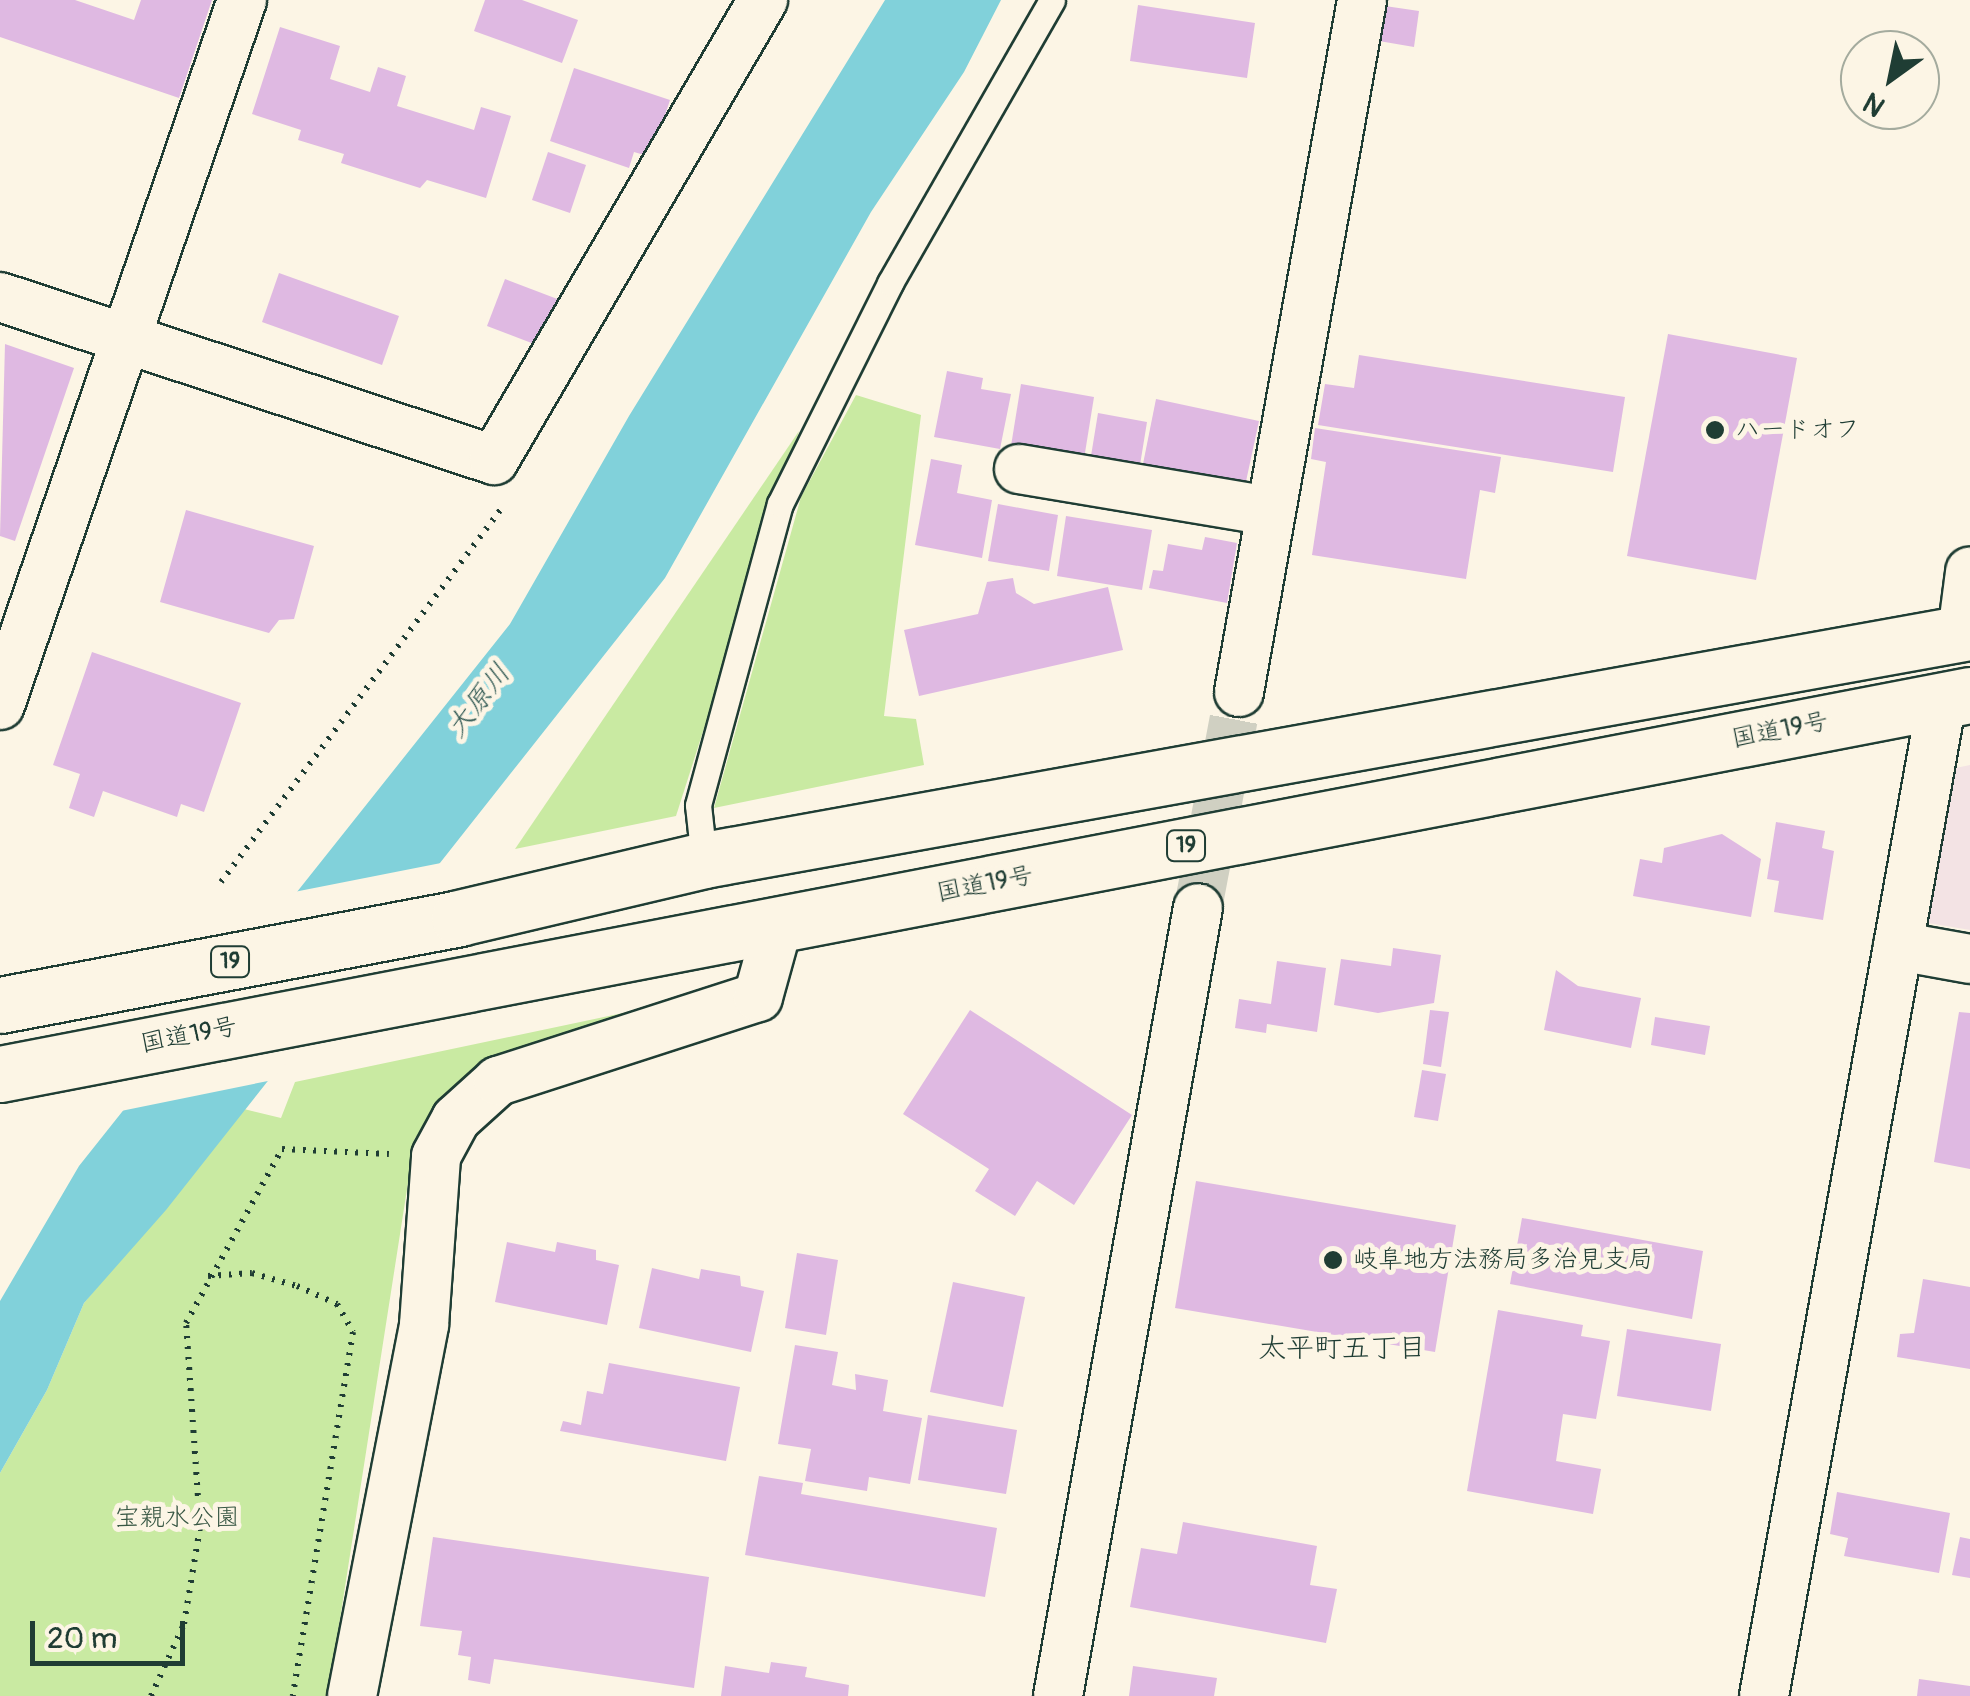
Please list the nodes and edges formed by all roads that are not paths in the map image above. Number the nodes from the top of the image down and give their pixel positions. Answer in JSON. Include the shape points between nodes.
{"nodes":[{"id":1,"x":242,"y":0,"type":"edge"},
{"id":2,"x":762,"y":0,"type":"edge"},
{"id":3,"x":1052,"y":0,"type":"edge"},
{"id":4,"x":1362,"y":0,"type":"edge"},
{"id":5,"x":0,"y":297,"type":"edge"},
{"id":6,"x":125,"y":341,"type":"junction"},
{"id":7,"x":1019,"y":469,"type":"dead end"},
{"id":8,"x":1271,"y":510,"type":"junction"},
{"id":9,"x":1970,"y":572,"type":"edge"},
{"id":10,"x":1966,"y":633,"type":"edge"},
{"id":11,"x":1239,"y":692,"type":"tunnel mouth"},
{"id":12,"x":1956,"y":697,"type":"edge"},
{"id":13,"x":0,"y":705,"type":"edge"},
{"id":14,"x":704,"y":860,"type":"junction"},
{"id":15,"x":1198,"y":908,"type":"tunnel mouth"},
{"id":16,"x":778,"y":925,"type":"junction"},
{"id":17,"x":1898,"y":946,"type":"junction"},
{"id":18,"x":1970,"y":959,"type":"edge"},
{"id":19,"x":0,"y":1005,"type":"edge"},
{"id":20,"x":0,"y":1074,"type":"edge"},
{"id":21,"x":352,"y":1696,"type":"edge"},
{"id":22,"x":1058,"y":1696,"type":"edge"},
{"id":23,"x":1764,"y":1696,"type":"edge"}],
"edges":[{"from":1,"to":6,"type":"street"},
{"from":2,"to":6,"type":"street","via":[[494,460]]},
{"from":3,"to":14,"type":"lane","via":[[890,283],[780,504],[698,805]]},
{"from":4,"to":8,"type":"street"},
{"from":5,"to":6,"type":"street"},
{"from":6,"to":13,"type":"street"},
{"from":7,"to":8,"type":"street"},
{"from":8,"to":11,"type":"street"},
{"from":9,"to":10,"type":"street"},
{"from":10,"to":14,"type":"highway","number":"19"},
{"from":12,"to":16,"type":"highway","name":"国道19号","number":"19"},
{"from":12,"to":17,"type":"street"},
{"from":14,"to":19,"type":"highway","number":"19","via":[[459,918]]},
{"from":15,"to":22,"type":"street"},
{"from":16,"to":20,"type":"highway","name":"国道19号","number":"19"},
{"from":16,"to":21,"type":"street","via":[[758,997],[498,1081],[456,1119],[436,1156],[424,1325]]},
{"from":17,"to":18,"type":"street"},
{"from":17,"to":23,"type":"street"}]}
